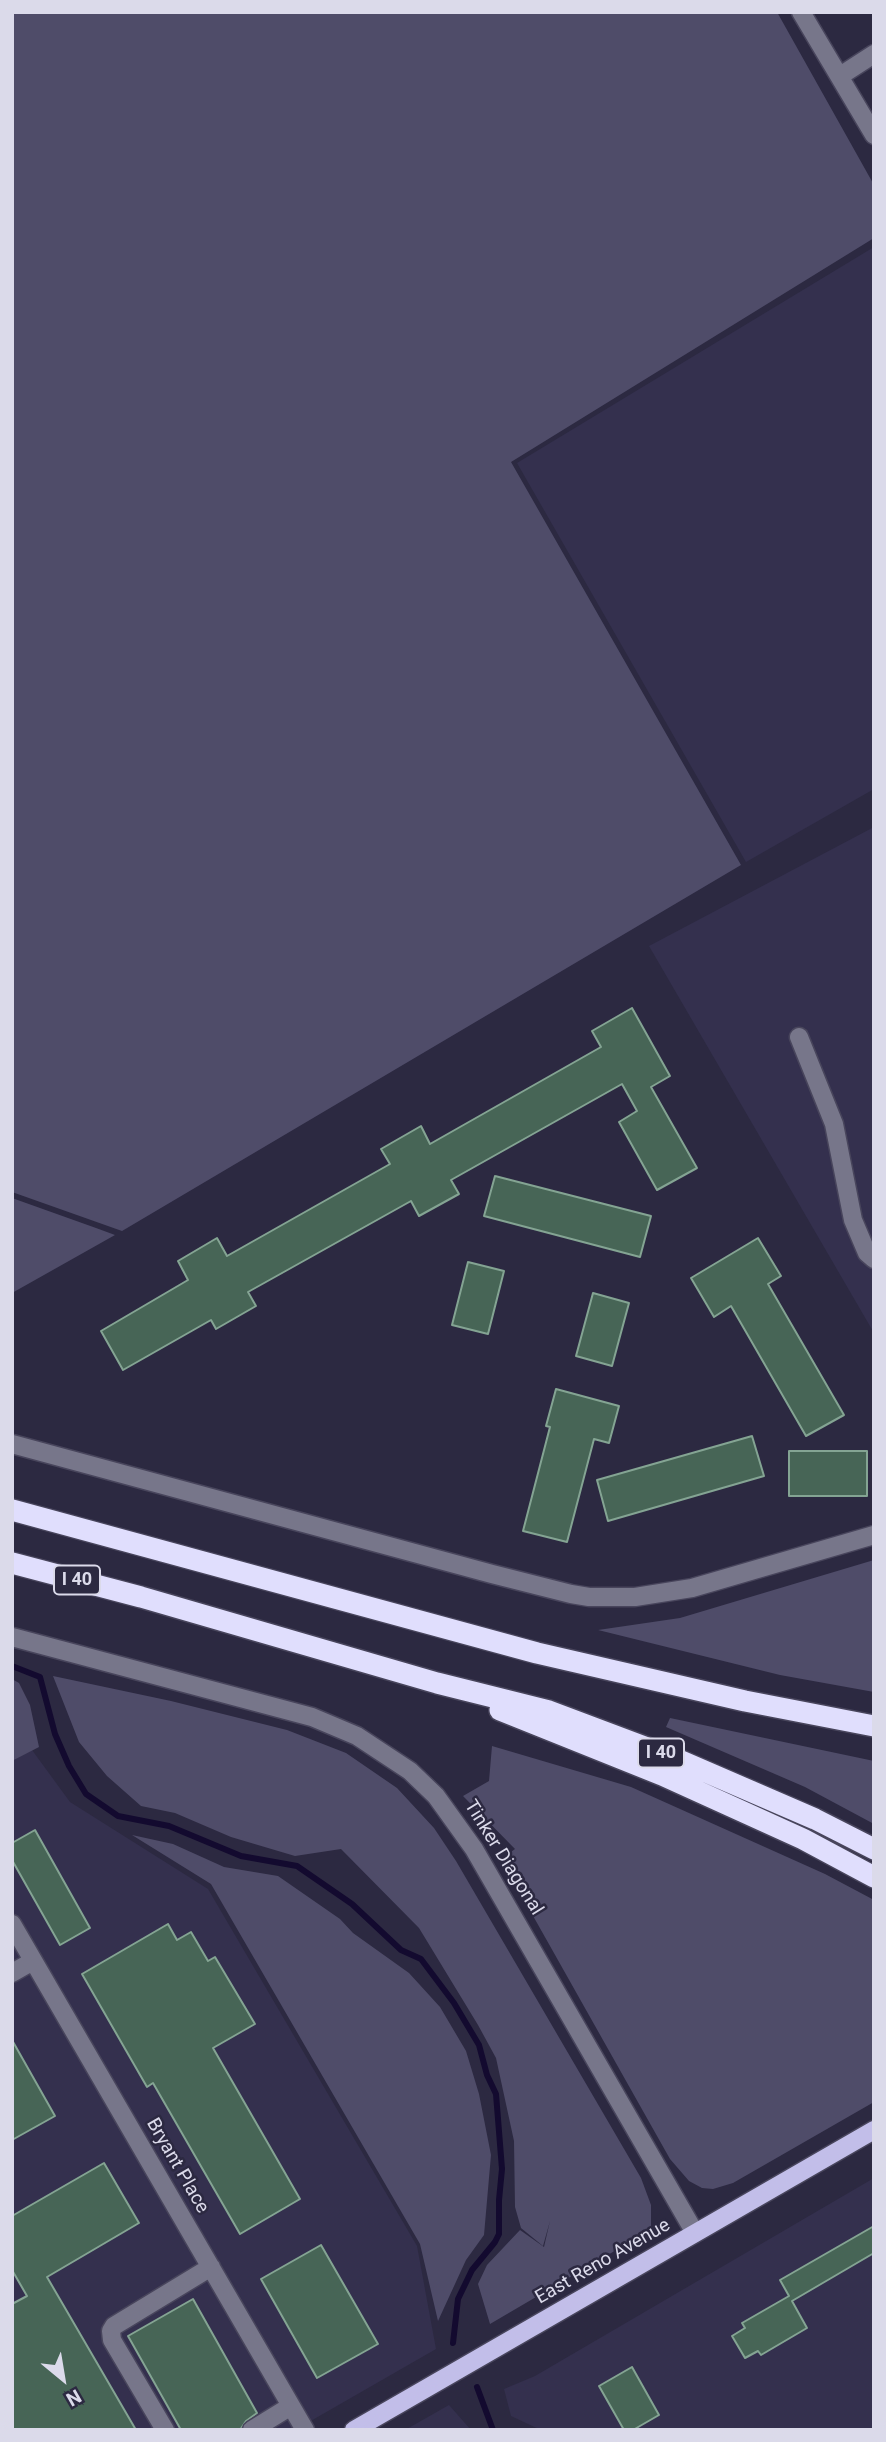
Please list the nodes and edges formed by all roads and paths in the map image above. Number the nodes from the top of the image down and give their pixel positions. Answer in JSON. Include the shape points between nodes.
{"nodes":[{"id":1,"x":801,"y":12,"type":"edge"},
{"id":2,"x":874,"y":54,"type":"edge"},
{"id":3,"x":840,"y":76,"type":"junction"},
{"id":4,"x":874,"y":135,"type":"edge"},
{"id":5,"x":799,"y":1037,"type":"dead end"},
{"id":6,"x":874,"y":1259,"type":"edge"},
{"id":7,"x":12,"y":1444,"type":"edge"},
{"id":8,"x":12,"y":1510,"type":"edge"},
{"id":9,"x":874,"y":1535,"type":"edge"},
{"id":10,"x":12,"y":1563,"type":"edge"},
{"id":11,"x":12,"y":1637,"type":"edge"},
{"id":12,"x":437,"y":1683,"type":"junction"},
{"id":13,"x":874,"y":1726,"type":"edge"},
{"id":14,"x":874,"y":1849,"type":"edge"},
{"id":15,"x":874,"y":1877,"type":"edge"},
{"id":16,"x":12,"y":1924,"type":"edge"},
{"id":17,"x":33,"y":1961,"type":"junction"},
{"id":18,"x":12,"y":1973,"type":"edge"},
{"id":19,"x":874,"y":2130,"type":"edge"},
{"id":20,"x":695,"y":2233,"type":"junction"},
{"id":21,"x":211,"y":2267,"type":"junction"},
{"id":22,"x":291,"y":2406,"type":"junction"},
{"id":23,"x":165,"y":2430,"type":"edge"},
{"id":24,"x":252,"y":2430,"type":"edge"},
{"id":25,"x":305,"y":2430,"type":"edge"},
{"id":26,"x":354,"y":2430,"type":"edge"}],
"edges":[{"from":1,"to":3,"type":"street"},
{"from":2,"to":3,"type":"street"},
{"from":3,"to":4,"type":"street"},
{"from":5,"to":6,"type":"street","via":[[834,1124],[853,1220]]},
{"from":7,"to":9,"type":"street","via":[[589,1597],[635,1597],[692,1588]]},
{"from":8,"to":13,"type":"highway","via":[[537,1653]]},
{"from":10,"to":12,"type":"highway","number":"I 40"},
{"from":11,"to":20,"type":"street","name":"Tinker Diagonal","via":[[312,1717],[357,1736],[410,1771],[436,1796],[474,1849]]},
{"from":12,"to":14,"type":"highway","number":"I 40","via":[[549,1711],[674,1758]]},
{"from":12,"to":15,"type":"highway","via":[[662,1775]]},
{"from":16,"to":17,"type":"street","name":"Bryant Place"},
{"from":17,"to":18,"type":"street"},
{"from":17,"to":21,"type":"street","name":"Bryant Place"},
{"from":19,"to":20,"type":"main road","name":"East Reno Avenue"},
{"from":20,"to":26,"type":"main road","name":"East Reno Avenue"},
{"from":21,"to":22,"type":"street","name":"Bryant Place"},
{"from":21,"to":23,"type":"street","via":[[111,2331]]},
{"from":22,"to":24,"type":"street"},
{"from":22,"to":25,"type":"street","name":"Bryant Place"}]}
